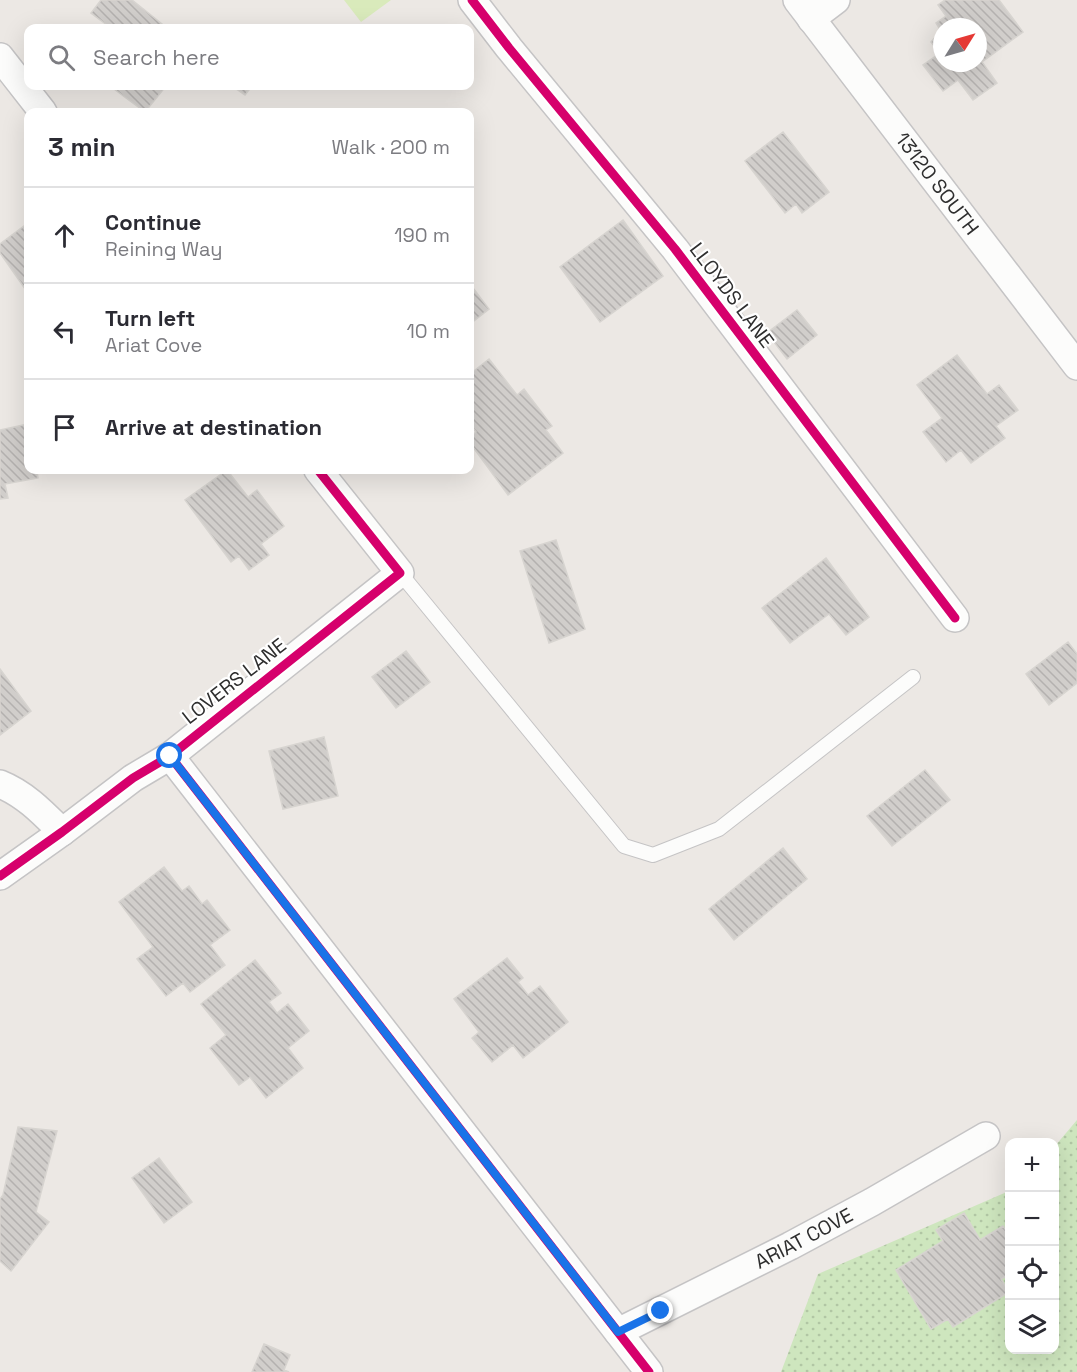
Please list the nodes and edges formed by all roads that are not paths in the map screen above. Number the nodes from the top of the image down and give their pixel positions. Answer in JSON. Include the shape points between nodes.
{"nodes":[{"id":1,"x":472,"y":0,"type":"edge"},
{"id":2,"x":836,"y":0,"type":"edge"},
{"id":3,"x":804,"y":9,"type":"edge"},
{"id":4,"x":0,"y":57,"type":"edge"},
{"id":5,"x":24,"y":88,"type":"edge"},
{"id":6,"x":26,"y":90,"type":"edge"},
{"id":7,"x":40,"y":108,"type":"edge"},
{"id":8,"x":1077,"y":366,"type":"edge"},
{"id":9,"x":321,"y":474,"type":"edge"},
{"id":10,"x":400,"y":573,"type":"junction"},
{"id":11,"x":955,"y":618,"type":"dead end"},
{"id":12,"x":913,"y":677,"type":"dead end"},
{"id":13,"x":170,"y":756,"type":"junction"},
{"id":14,"x":0,"y":784,"type":"edge"},
{"id":15,"x":62,"y":832,"type":"junction"},
{"id":16,"x":0,"y":876,"type":"edge"},
{"id":17,"x":986,"y":1136,"type":"dead end"},
{"id":18,"x":618,"y":1332,"type":"junction"},
{"id":19,"x":649,"y":1372,"type":"edge"}],
"edges":[{"from":1,"to":11,"type":"street","name":"LLOYDS LANE","via":[[675,249]]},
{"from":2,"to":3,"type":"street"},
{"from":3,"to":8,"type":"street","name":"13120 SOUTH"},
{"from":4,"to":5,"type":"street"},
{"from":6,"to":7,"type":"street"},
{"from":9,"to":10,"type":"street"},
{"from":10,"to":12,"type":"lane","via":[[624,846],[653,855],[719,829]]},
{"from":10,"to":13,"type":"street","name":"LOVERS LANE"},
{"from":13,"to":15,"type":"street","name":"LOVERS LANE","via":[[133,778]]},
{"from":13,"to":18,"type":"street"},
{"from":14,"to":15,"type":"street","via":[[23,796]]},
{"from":15,"to":16,"type":"street","name":"LOVERS LANE"},
{"from":17,"to":18,"type":"street","name":"ARIAT COVE","via":[[790,1246]]},
{"from":18,"to":19,"type":"street"}]}
